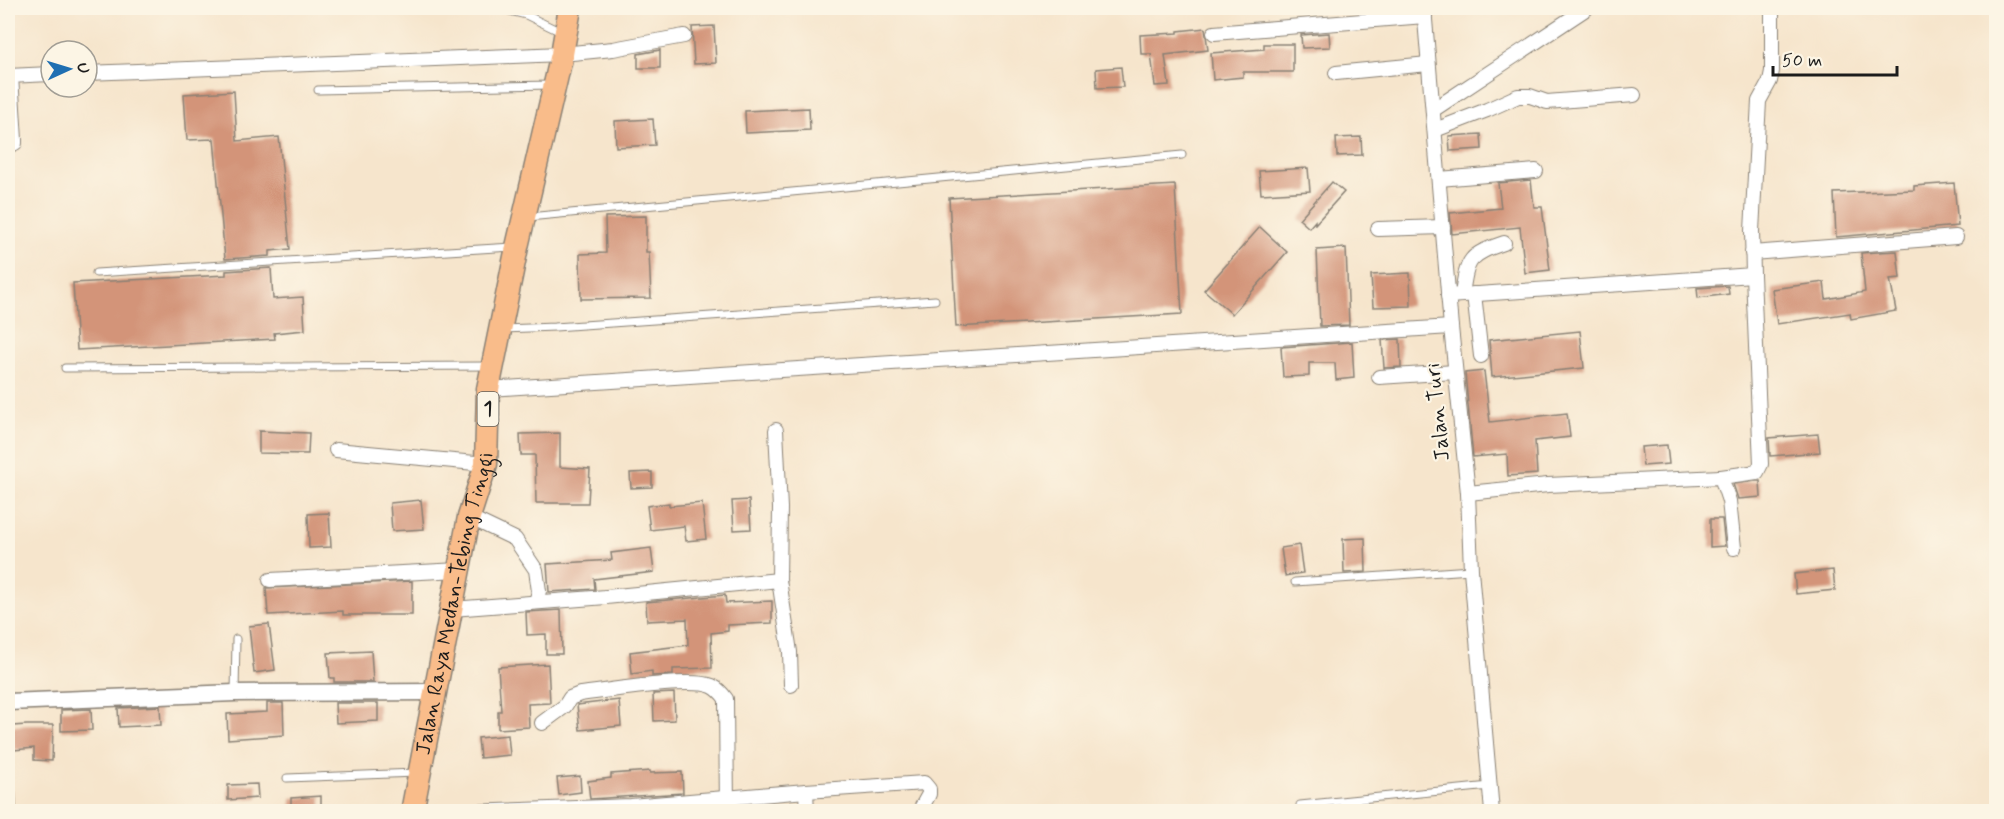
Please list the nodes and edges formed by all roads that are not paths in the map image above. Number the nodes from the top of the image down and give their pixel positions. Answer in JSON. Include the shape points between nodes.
{"nodes":[{"id":1,"x":498,"y":8,"type":"edge"},
{"id":2,"x":570,"y":8,"type":"edge"},
{"id":3,"x":1587,"y":8,"type":"edge"},
{"id":4,"x":1772,"y":8,"type":"edge"},
{"id":5,"x":526,"y":11,"type":"edge"},
{"id":6,"x":1424,"y":12,"type":"edge"},
{"id":7,"x":1214,"y":33,"type":"dead end"},
{"id":8,"x":684,"y":36,"type":"dead end"},
{"id":9,"x":563,"y":44,"type":"junction"},
{"id":10,"x":1428,"y":64,"type":"junction"},
{"id":11,"x":99,"y":72,"type":"edge"},
{"id":12,"x":1335,"y":73,"type":"dead end"},
{"id":13,"x":39,"y":75,"type":"edge"},
{"id":14,"x":9,"y":76,"type":"edge"},
{"id":15,"x":553,"y":85,"type":"junction"},
{"id":16,"x":318,"y":90,"type":"dead end"},
{"id":17,"x":1634,"y":95,"type":"dead end"},
{"id":18,"x":1433,"y":110,"type":"junction"},
{"id":19,"x":1435,"y":130,"type":"junction"},
{"id":20,"x":8,"y":146,"type":"edge"},
{"id":21,"x":1182,"y":155,"type":"dead end"},
{"id":22,"x":1536,"y":171,"type":"dead end"},
{"id":23,"x":1439,"y":179,"type":"junction"},
{"id":24,"x":525,"y":217,"type":"junction"},
{"id":25,"x":1443,"y":227,"type":"junction"},
{"id":26,"x":1378,"y":229,"type":"dead end"},
{"id":27,"x":1956,"y":237,"type":"dead end"},
{"id":28,"x":1504,"y":243,"type":"dead end"},
{"id":29,"x":517,"y":247,"type":"junction"},
{"id":30,"x":1752,"y":253,"type":"junction"},
{"id":31,"x":96,"y":273,"type":"dead end"},
{"id":32,"x":1753,"y":275,"type":"junction"},
{"id":33,"x":1461,"y":295,"type":"junction"},
{"id":34,"x":935,"y":300,"type":"dead end"},
{"id":35,"x":1451,"y":327,"type":"junction"},
{"id":36,"x":500,"y":329,"type":"junction"},
{"id":37,"x":1481,"y":356,"type":"dead end"},
{"id":38,"x":493,"y":366,"type":"junction"},
{"id":39,"x":65,"y":368,"type":"dead end"},
{"id":40,"x":1455,"y":372,"type":"junction"},
{"id":41,"x":1379,"y":377,"type":"dead end"},
{"id":42,"x":488,"y":389,"type":"junction"},
{"id":43,"x":776,"y":430,"type":"dead end"},
{"id":44,"x":336,"y":450,"type":"dead end"},
{"id":45,"x":486,"y":464,"type":"junction"},
{"id":46,"x":1721,"y":477,"type":"junction"},
{"id":47,"x":1468,"y":493,"type":"junction"},
{"id":48,"x":470,"y":517,"type":"junction"},
{"id":49,"x":1734,"y":548,"type":"dead end"},
{"id":50,"x":459,"y":570,"type":"junction"},
{"id":51,"x":1472,"y":570,"type":"junction"},
{"id":52,"x":270,"y":580,"type":"dead end"},
{"id":53,"x":779,"y":580,"type":"junction"},
{"id":54,"x":1295,"y":582,"type":"dead end"},
{"id":55,"x":536,"y":602,"type":"junction"},
{"id":56,"x":452,"y":609,"type":"junction"},
{"id":57,"x":236,"y":639,"type":"dead end"},
{"id":58,"x":791,"y":685,"type":"dead end"},
{"id":59,"x":437,"y":692,"type":"junction"},
{"id":60,"x":235,"y":693,"type":"junction"},
{"id":61,"x":8,"y":702,"type":"edge"},
{"id":62,"x":542,"y":723,"type":"dead end"},
{"id":63,"x":420,"y":772,"type":"junction"},
{"id":64,"x":287,"y":778,"type":"dead end"},
{"id":65,"x":1490,"y":786,"type":"junction"},
{"id":66,"x":8,"y":790,"type":"edge"},
{"id":67,"x":806,"y":791,"type":"junction"},
{"id":68,"x":727,"y":805,"type":"edge"},
{"id":69,"x":1300,"y":806,"type":"dead end"},
{"id":70,"x":631,"y":809,"type":"edge"},
{"id":71,"x":9,"y":812,"type":"edge"},
{"id":72,"x":412,"y":812,"type":"edge"},
{"id":73,"x":471,"y":812,"type":"edge"},
{"id":74,"x":807,"y":812,"type":"edge"},
{"id":75,"x":919,"y":812,"type":"edge"},
{"id":76,"x":1492,"y":812,"type":"edge"}],
"edges":[{"from":1,"to":5,"type":"lane"},
{"from":2,"to":9,"type":"highway","name":"Jalan Raya Medan-Tebing Tinggi","number":"1"},
{"from":3,"to":18,"type":"street"},
{"from":4,"to":30,"type":"street","via":[[1772,71],[1759,101]]},
{"from":5,"to":9,"type":"lane"},
{"from":6,"to":7,"type":"street"},
{"from":6,"to":10,"type":"street","name":"Jalan Turi"},
{"from":8,"to":9,"type":"street","via":[[613,49]]},
{"from":9,"to":11,"type":"street"},
{"from":9,"to":15,"type":"highway","name":"Jalan Raya Medan-Tebing Tinggi","number":"1"},
{"from":10,"to":12,"type":"street"},
{"from":10,"to":18,"type":"street","name":"Jalan Turi"},
{"from":13,"to":14,"type":"street"},
{"from":14,"to":20,"type":"street","via":[[15,143]]},
{"from":15,"to":16,"type":"lane"},
{"from":15,"to":24,"type":"highway","name":"Jalan Raya Medan-Tebing Tinggi","number":"1"},
{"from":17,"to":19,"type":"street","via":[[1547,102],[1518,96]]},
{"from":18,"to":19,"type":"street","name":"Jalan Turi"},
{"from":19,"to":23,"type":"street","name":"Jalan Turi"},
{"from":21,"to":24,"type":"lane"},
{"from":22,"to":23,"type":"street"},
{"from":23,"to":25,"type":"street","name":"Jalan Turi"},
{"from":24,"to":29,"type":"highway","name":"Jalan Raya Medan-Tebing Tinggi","number":"1"},
{"from":25,"to":26,"type":"street"},
{"from":25,"to":33,"type":"street","name":"Jalan Turi"},
{"from":27,"to":30,"type":"street"},
{"from":28,"to":33,"type":"street","via":[[1471,258]]},
{"from":29,"to":31,"type":"lane"},
{"from":29,"to":36,"type":"highway","name":"Jalan Raya Medan-Tebing Tinggi","number":"1"},
{"from":30,"to":32,"type":"street"},
{"from":32,"to":33,"type":"street"},
{"from":32,"to":46,"type":"street","via":[[1761,464],[1758,472]]},
{"from":33,"to":35,"type":"street","name":"Jalan Turi"},
{"from":33,"to":37,"type":"street"},
{"from":34,"to":36,"type":"lane"},
{"from":35,"to":40,"type":"street","name":"Jalan Turi"},
{"from":35,"to":42,"type":"street"},
{"from":36,"to":38,"type":"highway","name":"Jalan Raya Medan-Tebing Tinggi","number":"1"},
{"from":38,"to":39,"type":"lane"},
{"from":38,"to":42,"type":"highway","name":"Jalan Raya Medan-Tebing Tinggi","number":"1"},
{"from":40,"to":41,"type":"street"},
{"from":40,"to":47,"type":"street","name":"Jalan Turi"},
{"from":42,"to":45,"type":"highway","name":"Jalan Raya Medan-Tebing Tinggi","number":"1"},
{"from":43,"to":53,"type":"street"},
{"from":44,"to":45,"type":"street"},
{"from":45,"to":48,"type":"highway","name":"Jalan Raya Medan-Tebing Tinggi","number":"1"},
{"from":46,"to":47,"type":"street"},
{"from":46,"to":49,"type":"street","via":[[1729,501]]},
{"from":47,"to":51,"type":"street","name":"Jalan Turi"},
{"from":48,"to":50,"type":"highway","name":"Jalan Raya Medan-Tebing Tinggi","number":"1"},
{"from":48,"to":55,"type":"street","via":[[515,539],[536,570]]},
{"from":50,"to":52,"type":"street"},
{"from":50,"to":56,"type":"highway","name":"Jalan Raya Medan-Tebing Tinggi","number":"1"},
{"from":51,"to":54,"type":"lane"},
{"from":51,"to":65,"type":"street","name":"Jalan Turi"},
{"from":53,"to":55,"type":"street"},
{"from":53,"to":58,"type":"street"},
{"from":55,"to":56,"type":"street"},
{"from":56,"to":59,"type":"highway","name":"Jalan Raya Medan-Tebing Tinggi","number":"1"},
{"from":57,"to":60,"type":"lane"},
{"from":59,"to":60,"type":"street"},
{"from":59,"to":63,"type":"highway","name":"Jalan Raya Medan-Tebing Tinggi","number":"1"},
{"from":60,"to":61,"type":"street"},
{"from":62,"to":68,"type":"street","via":[[580,694],[673,684],[710,685],[726,699]]},
{"from":63,"to":64,"type":"lane"},
{"from":63,"to":72,"type":"highway","name":"Jalan Raya Medan-Tebing Tinggi","number":"1"},
{"from":65,"to":69,"type":"lane"},
{"from":65,"to":76,"type":"street","name":"Jalan Turi"},
{"from":66,"to":71,"type":"street"},
{"from":67,"to":68,"type":"street"},
{"from":67,"to":74,"type":"street"},
{"from":67,"to":75,"type":"street","via":[[924,783],[929,789]]},
{"from":68,"to":70,"type":"street"},
{"from":70,"to":73,"type":"street"}]}
